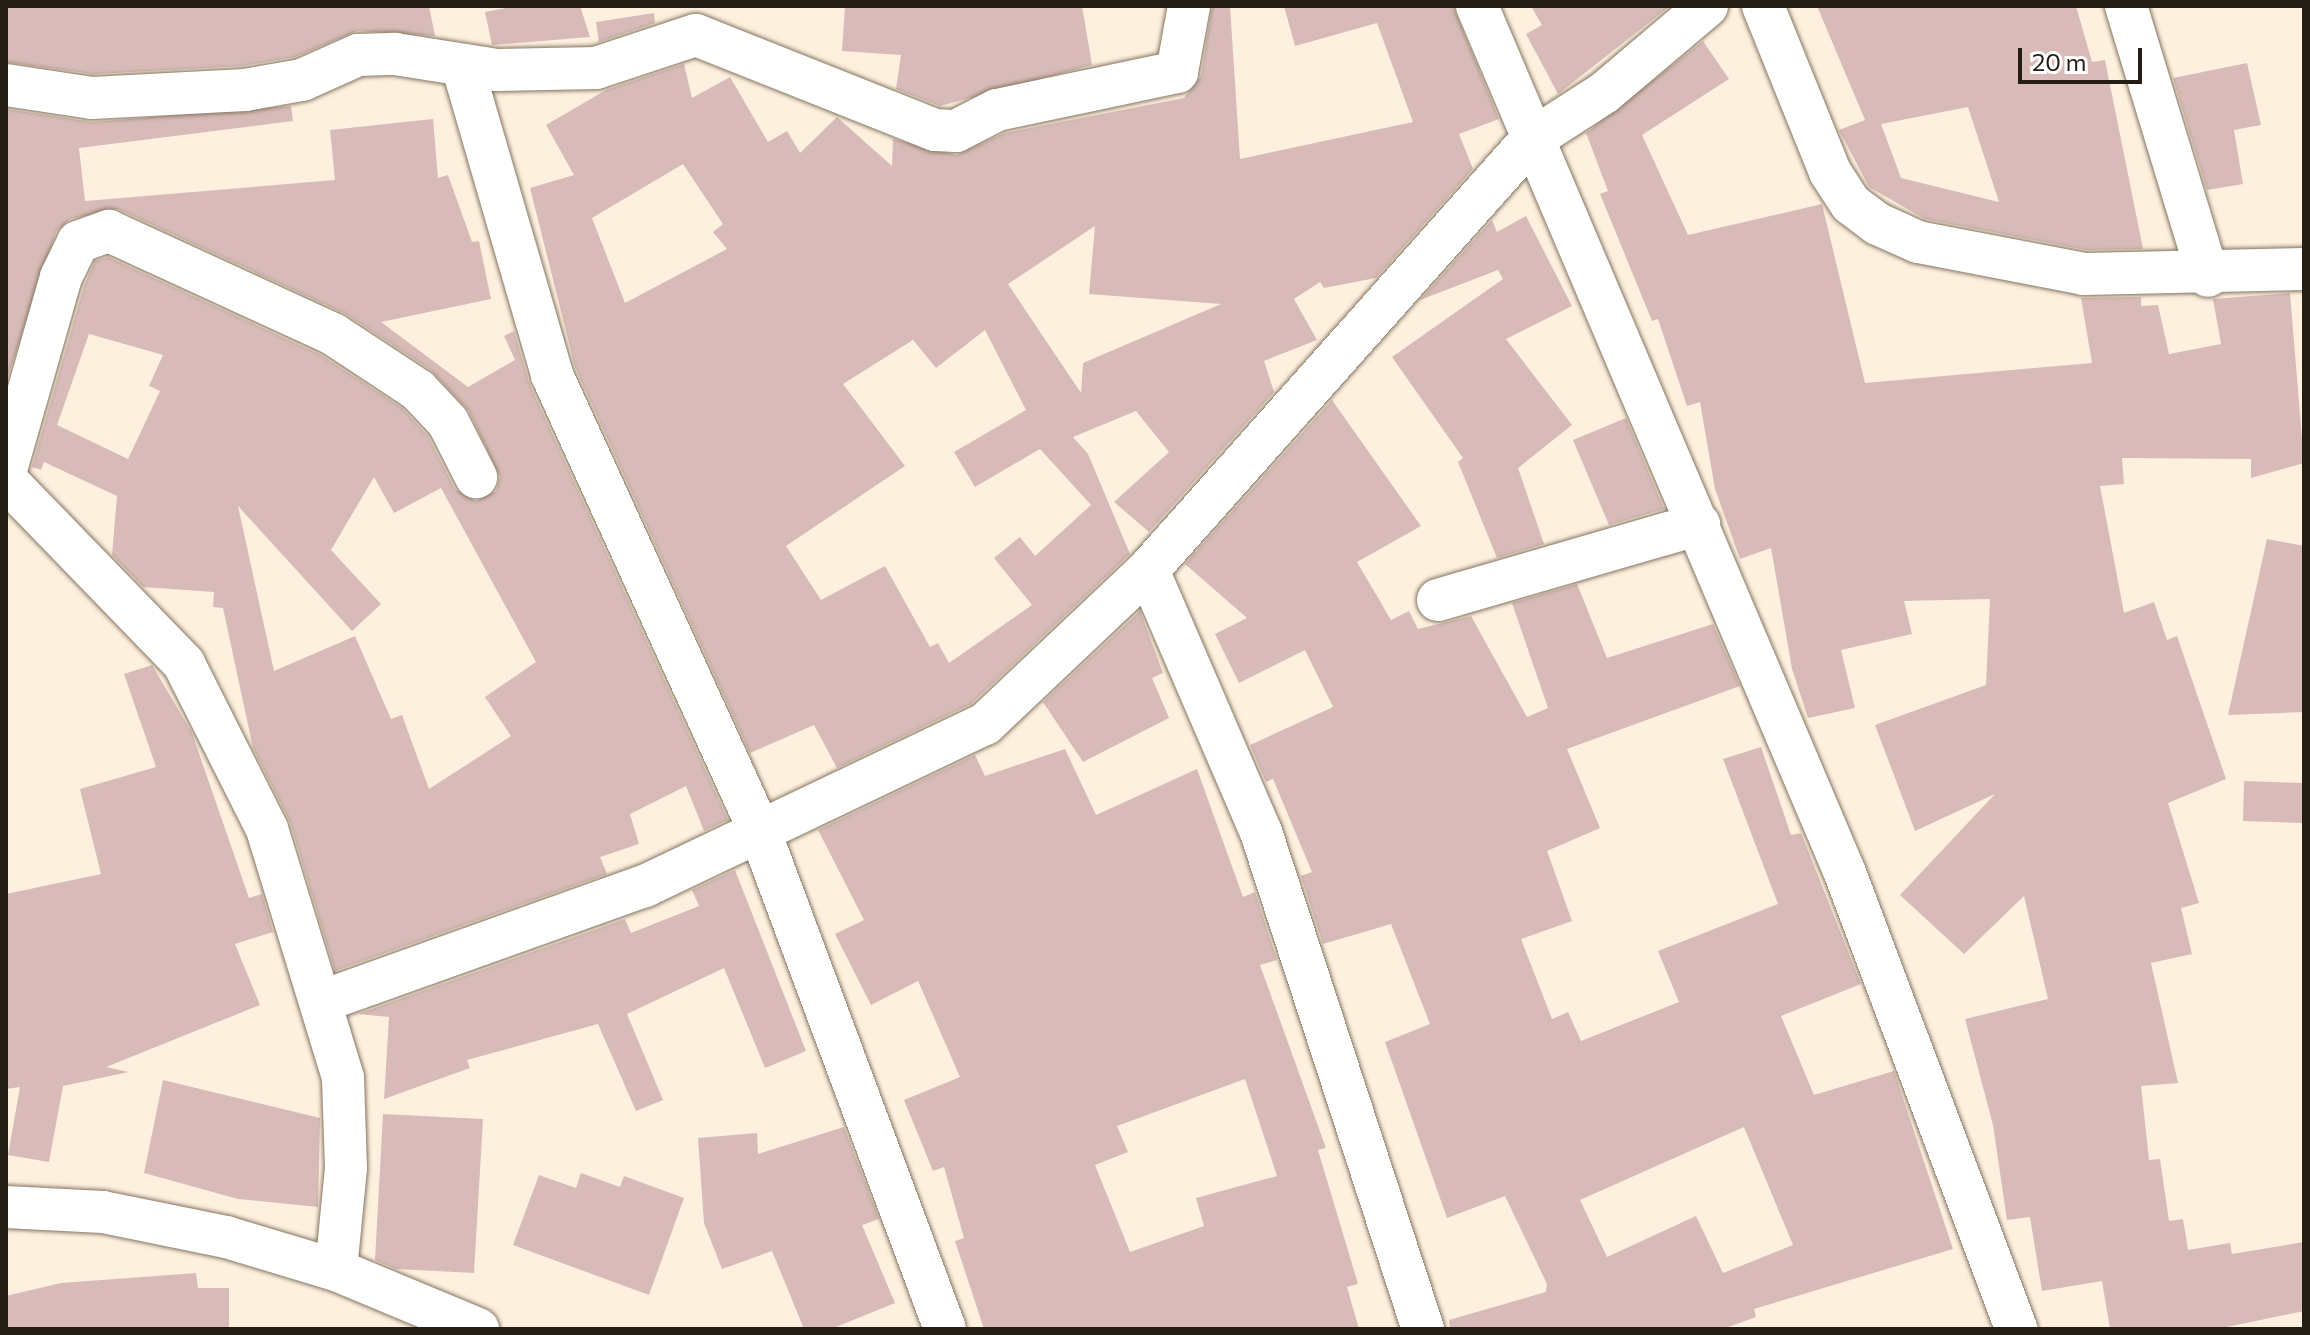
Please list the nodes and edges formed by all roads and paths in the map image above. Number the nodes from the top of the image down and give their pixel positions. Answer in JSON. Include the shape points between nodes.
{"nodes":[{"id":1,"x":1189,"y":6,"type":"edge"},
{"id":2,"x":1477,"y":6,"type":"edge"},
{"id":3,"x":1707,"y":6,"type":"edge"},
{"id":4,"x":1763,"y":6,"type":"edge"},
{"id":5,"x":2126,"y":6,"type":"edge"},
{"id":6,"x":463,"y":68,"type":"junction"},
{"id":7,"x":6,"y":85,"type":"edge"},
{"id":8,"x":1531,"y":140,"type":"junction"},
{"id":9,"x":2304,"y":269,"type":"edge"},
{"id":10,"x":2208,"y":276,"type":"junction"},
{"id":11,"x":6,"y":470,"type":"edge"},
{"id":12,"x":476,"y":477,"type":"dead end"},
{"id":13,"x":6,"y":480,"type":"edge"},
{"id":14,"x":1699,"y":524,"type":"junction"},
{"id":15,"x":1148,"y":570,"type":"junction"},
{"id":16,"x":1438,"y":600,"type":"dead end"},
{"id":17,"x":760,"y":832,"type":"junction"},
{"id":18,"x":323,"y":1001,"type":"junction"},
{"id":19,"x":6,"y":1207,"type":"edge"},
{"id":20,"x":336,"y":1270,"type":"junction"},
{"id":21,"x":478,"y":1329,"type":"edge"},
{"id":22,"x":945,"y":1329,"type":"edge"},
{"id":23,"x":1423,"y":1329,"type":"edge"},
{"id":24,"x":2016,"y":1329,"type":"edge"}],
"edges":[{"from":1,"to":6,"type":"street","via":[[1177,72],[997,110],[956,131],[935,130],[696,35],[596,68]]},
{"from":2,"to":8,"type":"street"},
{"from":3,"to":8,"type":"street","via":[[1604,93]]},
{"from":4,"to":10,"type":"street","via":[[1830,172],[1851,204],[1878,224],[1918,242],[2084,274]]},
{"from":5,"to":10,"type":"street"},
{"from":6,"to":7,"type":"street","via":[[382,54],[358,55],[302,80],[209,93],[120,91],[92,98]]},
{"from":6,"to":17,"type":"street","via":[[552,375]]},
{"from":8,"to":14,"type":"street"},
{"from":8,"to":15,"type":"street"},
{"from":9,"to":10,"type":"street"},
{"from":11,"to":12,"type":"street","via":[[61,277],[78,242],[109,231],[333,334],[418,390],[448,422]]},
{"from":13,"to":18,"type":"street","via":[[184,664],[267,829]]},
{"from":14,"to":16,"type":"street"},
{"from":14,"to":24,"type":"street","via":[[1845,873]]},
{"from":15,"to":17,"type":"street","via":[[985,724]]},
{"from":15,"to":23,"type":"street","via":[[1261,832]]},
{"from":17,"to":18,"type":"street","via":[[518,937]]},
{"from":17,"to":22,"type":"street"},
{"from":18,"to":20,"type":"street","via":[[343,1078],[346,1168]]},
{"from":19,"to":20,"type":"street","via":[[103,1212],[226,1237]]},
{"from":20,"to":21,"type":"street"}]}
